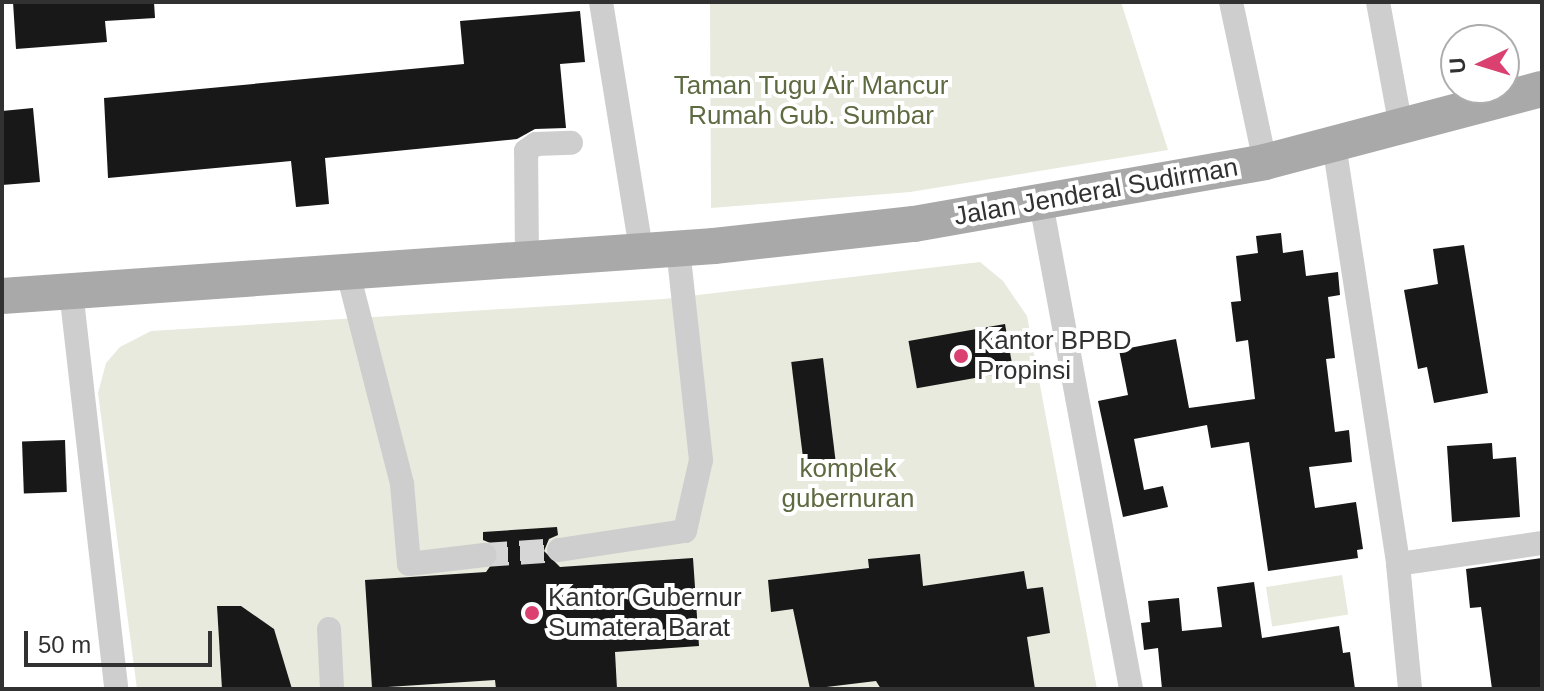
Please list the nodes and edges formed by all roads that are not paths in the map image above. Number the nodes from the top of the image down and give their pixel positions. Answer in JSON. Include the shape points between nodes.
{"nodes":[{"id":1,"x":601,"y":2,"type":"edge"},
{"id":2,"x":1231,"y":2,"type":"edge"},
{"id":3,"x":1378,"y":2,"type":"edge"},
{"id":4,"x":1542,"y":89,"type":"edge"},
{"id":5,"x":1401,"y":127,"type":"junction"},
{"id":6,"x":571,"y":143,"type":"dead end"},
{"id":7,"x":1334,"y":144,"type":"junction"},
{"id":8,"x":1265,"y":162,"type":"junction"},
{"id":9,"x":1041,"y":203,"type":"junction"},
{"id":10,"x":678,"y":248,"type":"junction"},
{"id":11,"x":641,"y":250,"type":"junction"},
{"id":12,"x":527,"y":259,"type":"junction"},
{"id":13,"x":348,"y":273,"type":"junction"},
{"id":14,"x":71,"y":291,"type":"junction"},
{"id":15,"x":2,"y":296,"type":"edge"},
{"id":16,"x":1542,"y":543,"type":"edge"},
{"id":17,"x":559,"y":550,"type":"tunnel mouth"},
{"id":18,"x":484,"y":555,"type":"tunnel mouth"},
{"id":19,"x":1398,"y":564,"type":"junction"},
{"id":20,"x":329,"y":629,"type":"dead end"},
{"id":21,"x":116,"y":689,"type":"edge"},
{"id":22,"x":332,"y":689,"type":"edge"},
{"id":23,"x":1131,"y":689,"type":"edge"},
{"id":24,"x":1410,"y":689,"type":"edge"}],
"edges":[{"from":1,"to":11,"type":"street"},
{"from":2,"to":8,"type":"street"},
{"from":3,"to":5,"type":"street"},
{"from":4,"to":5,"type":"main road","name":"Jalan Jenderal Sudirman"},
{"from":5,"to":7,"type":"main road","name":"Jalan Jenderal Sudirman"},
{"from":6,"to":12,"type":"street","via":[[536,144],[526,151]]},
{"from":7,"to":8,"type":"main road","name":"Jalan Jenderal Sudirman"},
{"from":7,"to":19,"type":"street"},
{"from":8,"to":9,"type":"main road","name":"Jalan Jenderal Sudirman"},
{"from":9,"to":10,"type":"main road","name":"Jalan Jenderal Sudirman","via":[[914,224]]},
{"from":9,"to":23,"type":"street"},
{"from":10,"to":11,"type":"main road","name":"Jalan Jenderal Sudirman"},
{"from":10,"to":17,"type":"street","via":[[701,460],[685,531]]},
{"from":11,"to":12,"type":"main road","name":"Jalan Jenderal Sudirman"},
{"from":12,"to":13,"type":"main road","name":"Jalan Jenderal Sudirman"},
{"from":13,"to":14,"type":"main road","name":"Jalan Jenderal Sudirman"},
{"from":13,"to":18,"type":"street","via":[[402,484],[409,564]]},
{"from":14,"to":15,"type":"main road","name":"Jalan Jenderal Sudirman"},
{"from":14,"to":21,"type":"street"},
{"from":16,"to":19,"type":"street"},
{"from":19,"to":24,"type":"street"},
{"from":20,"to":22,"type":"street"}]}
